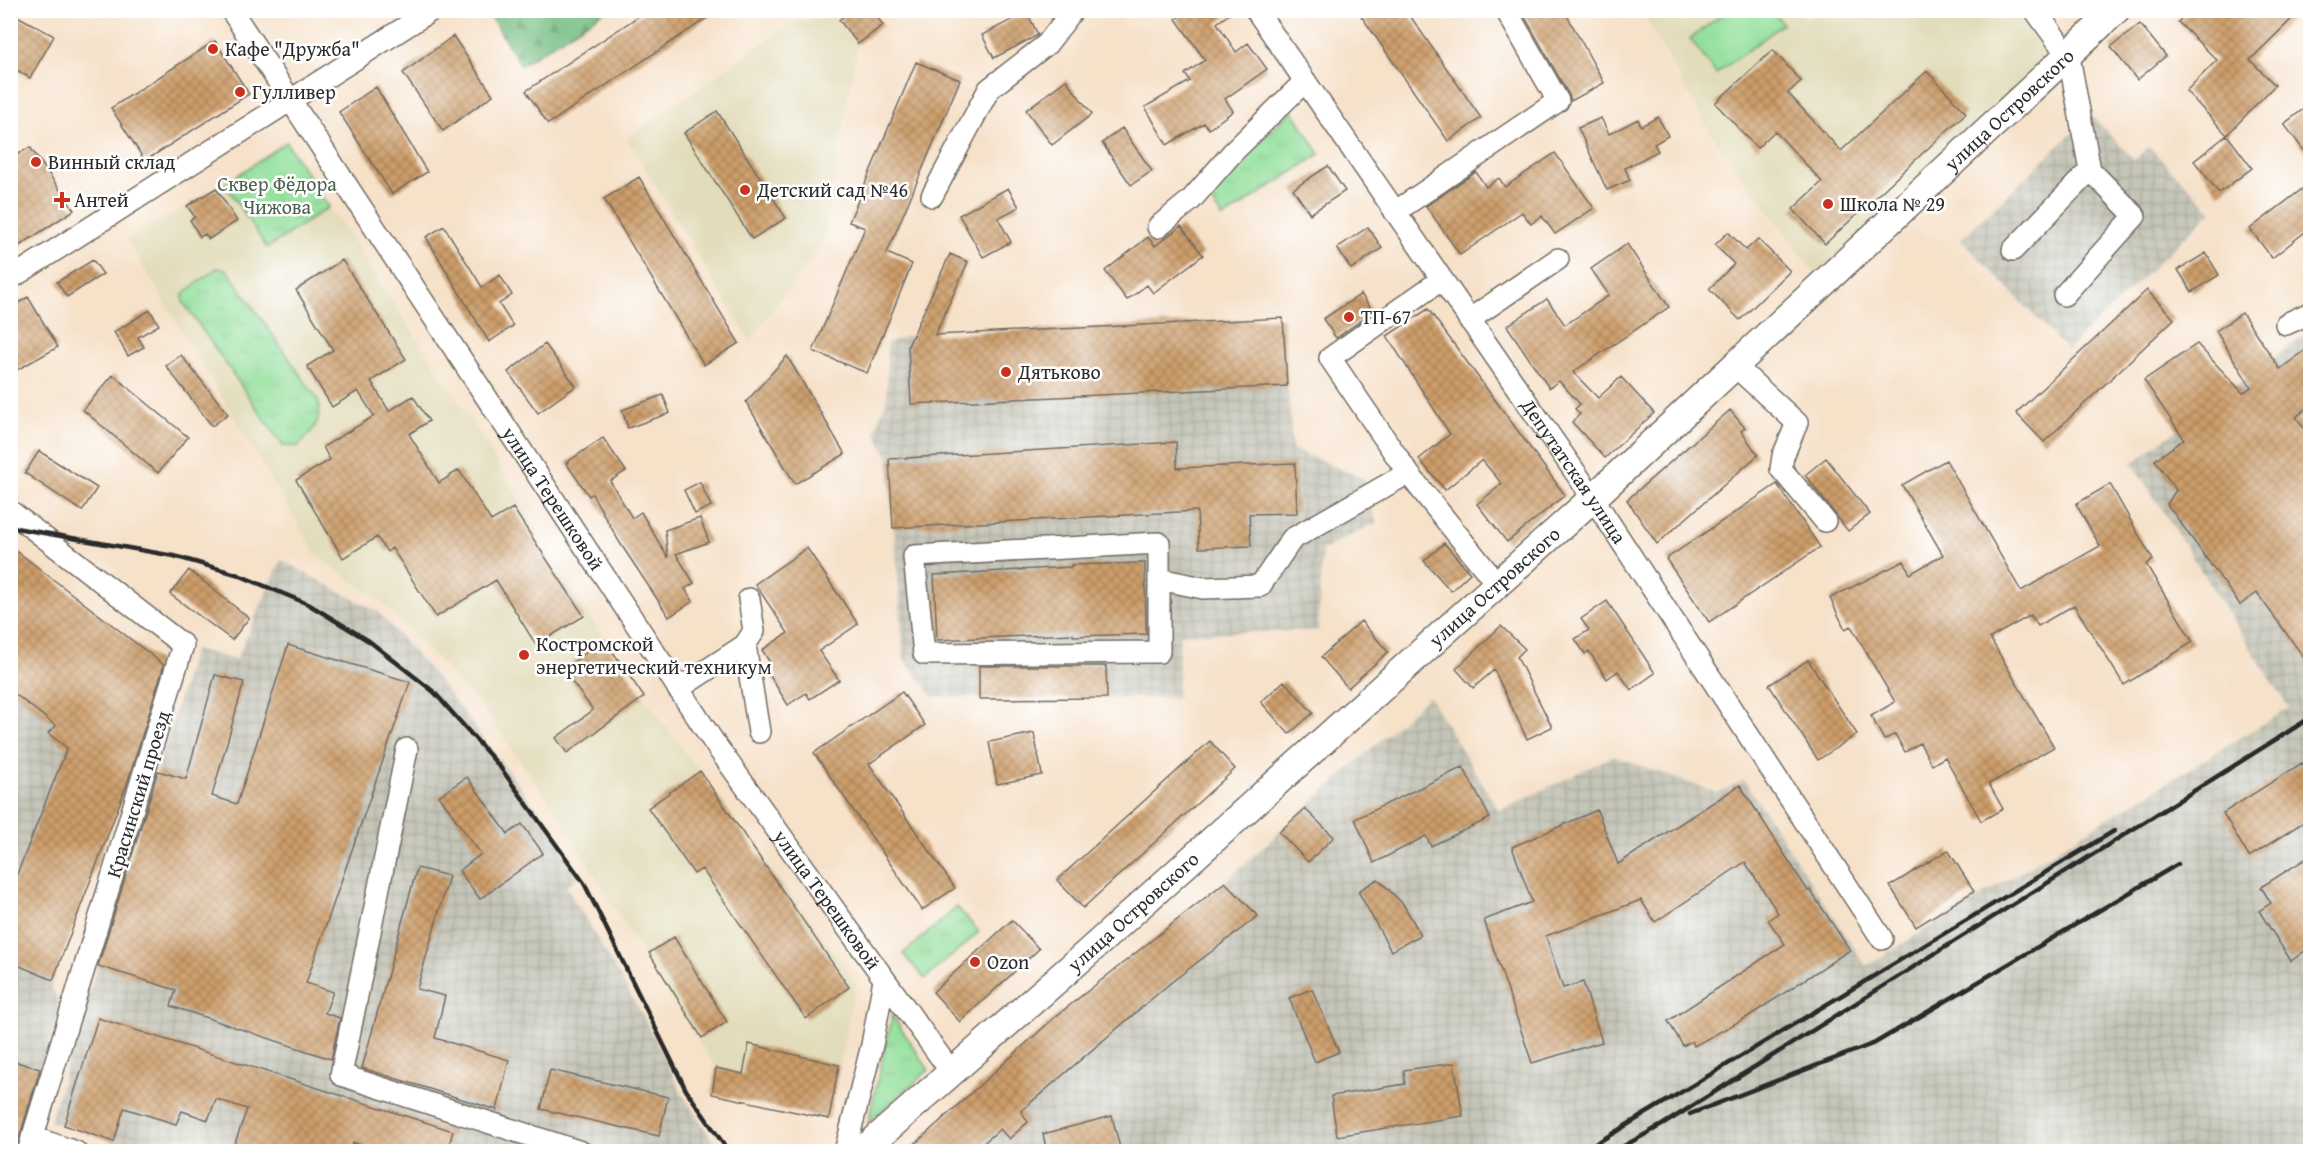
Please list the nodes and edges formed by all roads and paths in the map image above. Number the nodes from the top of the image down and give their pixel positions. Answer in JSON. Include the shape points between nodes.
{"nodes":[{"id":1,"x":231,"y":10,"type":"edge"},
{"id":2,"x":432,"y":10,"type":"edge"},
{"id":3,"x":1073,"y":10,"type":"edge"},
{"id":4,"x":1256,"y":10,"type":"edge"},
{"id":5,"x":1506,"y":10,"type":"edge"},
{"id":6,"x":2035,"y":10,"type":"edge"},
{"id":7,"x":2116,"y":10,"type":"edge"},
{"id":8,"x":2069,"y":57,"type":"junction"},
{"id":9,"x":1305,"y":81,"type":"junction"},
{"id":10,"x":291,"y":99,"type":"junction"},
{"id":11,"x":2090,"y":170,"type":"junction"},
{"id":12,"x":932,"y":196,"type":"dead end"},
{"id":13,"x":1395,"y":212,"type":"junction"},
{"id":14,"x":1158,"y":227,"type":"dead end"},
{"id":15,"x":2013,"y":250,"type":"dead end"},
{"id":16,"x":1558,"y":259,"type":"dead end"},
{"id":17,"x":10,"y":279,"type":"edge"},
{"id":18,"x":1440,"y":280,"type":"junction"},
{"id":19,"x":2064,"y":295,"type":"dead end"},
{"id":20,"x":2310,"y":314,"type":"edge"},
{"id":21,"x":1469,"y":320,"type":"junction"},
{"id":22,"x":2286,"y":324,"type":"dead end"},
{"id":23,"x":1735,"y":366,"type":"junction"},
{"id":24,"x":1408,"y":473,"type":"junction"},
{"id":25,"x":1593,"y":498,"type":"junction"},
{"id":26,"x":10,"y":511,"type":"edge"},
{"id":27,"x":1825,"y":522,"type":"dead end"},
{"id":28,"x":1159,"y":579,"type":"junction"},
{"id":29,"x":1497,"y":584,"type":"junction"},
{"id":30,"x":749,"y":599,"type":"dead end"},
{"id":31,"x":745,"y":645,"type":"junction"},
{"id":32,"x":678,"y":689,"type":"junction"},
{"id":33,"x":759,"y":732,"type":"dead end"},
{"id":34,"x":408,"y":749,"type":"dead end"},
{"id":35,"x":1882,"y":939,"type":"dead end"},
{"id":36,"x":884,"y":980,"type":"junction"},
{"id":37,"x":952,"y":1073,"type":"junction"},
{"id":38,"x":30,"y":1144,"type":"edge"},
{"id":39,"x":76,"y":1152,"type":"edge"},
{"id":40,"x":581,"y":1152,"type":"edge"},
{"id":41,"x":845,"y":1152,"type":"edge"},
{"id":42,"x":861,"y":1152,"type":"edge"}],
"edges":[{"from":1,"to":10,"type":"street","name":"улица Терешковой"},
{"from":2,"to":10,"type":"street"},
{"from":3,"to":12,"type":"street","via":[[1047,44],[989,89]]},
{"from":4,"to":9,"type":"street","name":"Депутатская улица"},
{"from":5,"to":13,"type":"street","via":[[1558,101]]},
{"from":6,"to":8,"type":"street"},
{"from":7,"to":8,"type":"main road","name":"улица Островского"},
{"from":8,"to":11,"type":"street"},
{"from":8,"to":23,"type":"main road","name":"улица Островского"},
{"from":9,"to":13,"type":"street","name":"Депутатская улица"},
{"from":9,"to":14,"type":"street","via":[[1191,200]]},
{"from":10,"to":17,"type":"street"},
{"from":10,"to":32,"type":"street","name":"улица Терешковой"},
{"from":11,"to":15,"type":"street"},
{"from":11,"to":19,"type":"street","via":[[2135,216]]},
{"from":13,"to":18,"type":"street","name":"Депутатская улица"},
{"from":16,"to":21,"type":"street"},
{"from":18,"to":21,"type":"street","name":"Депутатская улица"},
{"from":18,"to":24,"type":"street","via":[[1330,358]]},
{"from":20,"to":22,"type":"street"},
{"from":21,"to":25,"type":"street","name":"Депутатская улица"},
{"from":23,"to":25,"type":"main road","name":"улица Островского"},
{"from":23,"to":27,"type":"street","via":[[1797,423],[1781,469]]},
{"from":24,"to":28,"type":"street","via":[[1292,539],[1260,586],[1203,588]]},
{"from":24,"to":29,"type":"street"},
{"from":25,"to":29,"type":"main road","name":"улица Островского"},
{"from":25,"to":35,"type":"street","name":"Депутатская улица"},
{"from":26,"to":38,"type":"street","name":"Красинский проезд","via":[[183,645]]},
{"from":28,"to":28,"type":"street","via":[[1159,543],[914,556],[924,654],[1159,652]]},
{"from":29,"to":37,"type":"main road","name":"улица Островского"},
{"from":30,"to":31,"type":"street","via":[[754,631]]},
{"from":31,"to":32,"type":"street"},
{"from":31,"to":33,"type":"street"},
{"from":32,"to":36,"type":"street","name":"улица Терешковой"},
{"from":34,"to":40,"type":"street","via":[[341,1075]]},
{"from":36,"to":37,"type":"street","name":"улица Терешковой"},
{"from":36,"to":41,"type":"street","name":"улица Терешковой"},
{"from":37,"to":42,"type":"main road","name":"улица Островского"},
{"from":38,"to":39,"type":"street"}]}
